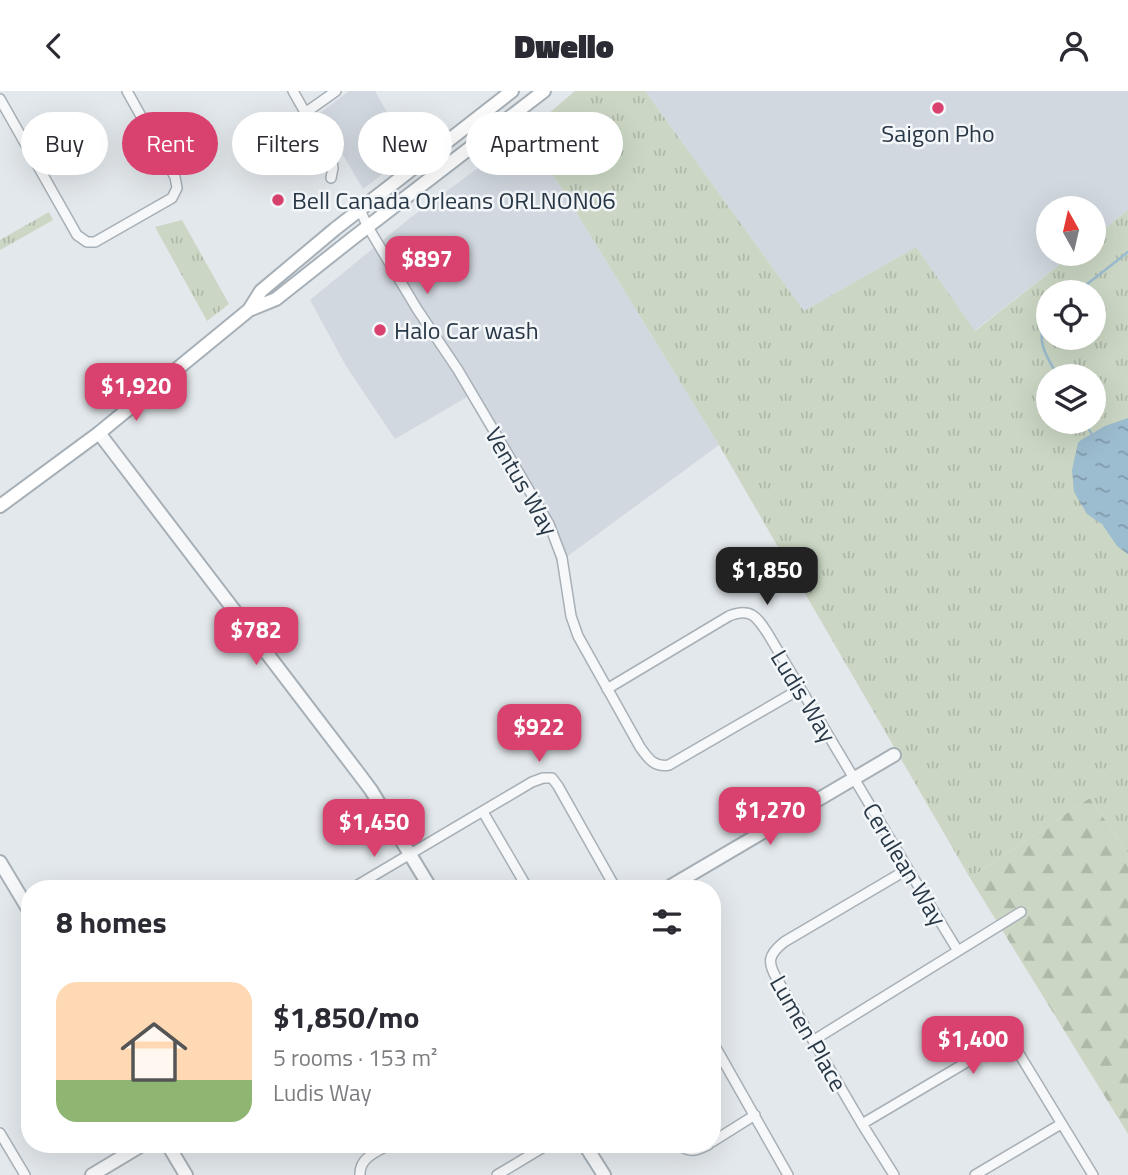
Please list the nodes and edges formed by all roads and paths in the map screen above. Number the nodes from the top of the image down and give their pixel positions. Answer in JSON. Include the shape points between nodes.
{"nodes":[{"id":1,"x":127,"y":91,"type":"edge"},
{"id":2,"x":293,"y":91,"type":"edge"},
{"id":3,"x":336,"y":91,"type":"edge"},
{"id":4,"x":512,"y":91,"type":"edge"},
{"id":5,"x":544,"y":91,"type":"edge"},
{"id":6,"x":0,"y":99,"type":"edge"},
{"id":7,"x":304,"y":112,"type":"edge"},
{"id":8,"x":306,"y":112,"type":"edge"},
{"id":9,"x":332,"y":175,"type":"edge"},
{"id":10,"x":331,"y":179,"type":"dead end"},
{"id":11,"x":360,"y":210,"type":"junction"},
{"id":12,"x":368,"y":227,"type":"junction"},
{"id":13,"x":249,"y":310,"type":"junction"},
{"id":14,"x":99,"y":433,"type":"junction"},
{"id":15,"x":0,"y":506,"type":"edge"},
{"id":16,"x":607,"y":689,"type":"junction"},
{"id":17,"x":800,"y":689,"type":"junction"},
{"id":18,"x":894,"y":755,"type":"dead end"},
{"id":19,"x":853,"y":778,"type":"junction"},
{"id":20,"x":483,"y":812,"type":"junction"},
{"id":21,"x":411,"y":855,"type":"junction"},
{"id":22,"x":0,"y":862,"type":"edge"},
{"id":23,"x":908,"y":869,"type":"junction"},
{"id":24,"x":367,"y":880,"type":"edge"},
{"id":25,"x":426,"y":880,"type":"edge"},
{"id":26,"x":523,"y":880,"type":"edge"},
{"id":27,"x":611,"y":880,"type":"edge"},
{"id":28,"x":681,"y":880,"type":"edge"},
{"id":29,"x":21,"y":897,"type":"edge"},
{"id":30,"x":1021,"y":912,"type":"dead end"},
{"id":31,"x":958,"y":951,"type":"junction"},
{"id":32,"x":814,"y":1040,"type":"junction"},
{"id":33,"x":721,"y":1056,"type":"edge"},
{"id":34,"x":755,"y":1115,"type":"junction"},
{"id":35,"x":862,"y":1124,"type":"junction"},
{"id":36,"x":1061,"y":1124,"type":"junction"},
{"id":37,"x":0,"y":1133,"type":"edge"},
{"id":38,"x":721,"y":1136,"type":"edge"},
{"id":39,"x":129,"y":1153,"type":"edge"},
{"id":40,"x":173,"y":1153,"type":"edge"},
{"id":41,"x":375,"y":1153,"type":"edge"},
{"id":42,"x":534,"y":1153,"type":"edge"},
{"id":43,"x":590,"y":1153,"type":"edge"},
{"id":44,"x":25,"y":1175,"type":"edge"},
{"id":45,"x":92,"y":1175,"type":"edge"},
{"id":46,"x":186,"y":1175,"type":"edge"},
{"id":47,"x":360,"y":1175,"type":"edge"},
{"id":48,"x":497,"y":1175,"type":"edge"},
{"id":49,"x":604,"y":1175,"type":"edge"},
{"id":50,"x":788,"y":1175,"type":"edge"},
{"id":51,"x":894,"y":1175,"type":"edge"},
{"id":52,"x":975,"y":1175,"type":"edge"},
{"id":53,"x":1093,"y":1175,"type":"edge"}],
"edges":[{"from":1,"to":6,"type":"street","via":[[177,188],[172,198],[95,242],[77,235]]},
{"from":2,"to":7,"type":"street"},
{"from":3,"to":8,"type":"street"},
{"from":4,"to":11,"type":"main road"},
{"from":5,"to":12,"type":"main road"},
{"from":9,"to":10,"type":"street"},
{"from":11,"to":12,"type":"street","name":"Ventus Way"},
{"from":11,"to":13,"type":"main road","via":[[261,291]]},
{"from":12,"to":13,"type":"main road","via":[[276,299]]},
{"from":12,"to":16,"type":"street","name":"Ventus Way","via":[[550,524],[563,562],[574,626]]},
{"from":13,"to":14,"type":"main road"},
{"from":14,"to":15,"type":"main road"},
{"from":14,"to":21,"type":"street","via":[[359,774]]},
{"from":16,"to":17,"type":"street","name":"Ventus Way","via":[[644,753],[663,766]]},
{"from":16,"to":17,"type":"street","name":"Ludis Way","via":[[729,616],[746,612],[763,626]]},
{"from":17,"to":19,"type":"street","name":"Ludis Way"},
{"from":18,"to":19,"type":"street"},
{"from":19,"to":23,"type":"street","name":"Cerulean Way"},
{"from":19,"to":28,"type":"street"},
{"from":20,"to":21,"type":"street"},
{"from":20,"to":26,"type":"street"},
{"from":20,"to":27,"type":"street","via":[[532,782],[552,778]]},
{"from":21,"to":24,"type":"street"},
{"from":21,"to":25,"type":"street"},
{"from":22,"to":29,"type":"street"},
{"from":23,"to":31,"type":"street","name":"Cerulean Way"},
{"from":23,"to":32,"type":"street","name":"Lumen Place","via":[[775,949],[772,970]]},
{"from":30,"to":31,"type":"street"},
{"from":31,"to":32,"type":"street"},
{"from":32,"to":35,"type":"street","name":"Lumen Place"},
{"from":33,"to":34,"type":"street"},
{"from":34,"to":38,"type":"street"},
{"from":34,"to":50,"type":"street"},
{"from":35,"to":36,"type":"street","via":[[989,1049],[1007,1043],[1018,1052]]},
{"from":35,"to":51,"type":"street","name":"Lumen Place"},
{"from":36,"to":52,"type":"street"},
{"from":36,"to":53,"type":"street"},
{"from":37,"to":44,"type":"street"},
{"from":39,"to":45,"type":"street"},
{"from":40,"to":46,"type":"street"},
{"from":41,"to":47,"type":"street","via":[[362,1163]]},
{"from":42,"to":48,"type":"street"},
{"from":43,"to":49,"type":"street"}]}
